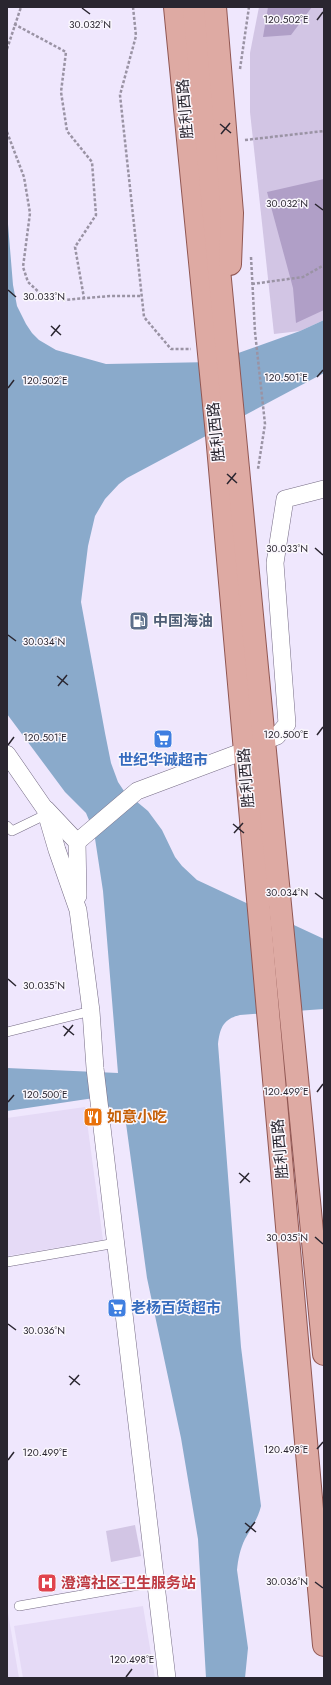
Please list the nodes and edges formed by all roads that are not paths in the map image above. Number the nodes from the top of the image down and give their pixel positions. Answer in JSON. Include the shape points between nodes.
{"nodes":[{"id":1,"x":168,"y":7,"type":"edge"},
{"id":2,"x":175,"y":7,"type":"edge"},
{"id":3,"x":194,"y":7,"type":"edge"},
{"id":4,"x":215,"y":7,"type":"edge"},
{"id":5,"x":184,"y":98,"type":"junction"},
{"id":6,"x":217,"y":351,"type":"junction"},
{"id":7,"x":225,"y":430,"type":"junction"},
{"id":8,"x":324,"y":489,"type":"edge"},
{"id":9,"x":264,"y":741,"type":"junction"},
{"id":10,"x":244,"y":751,"type":"junction"},
{"id":11,"x":7,"y":754,"type":"edge"},
{"id":12,"x":46,"y":812,"type":"junction"},
{"id":13,"x":7,"y":826,"type":"edge"},
{"id":14,"x":82,"y":838,"type":"junction"},
{"id":15,"x":78,"y":910,"type":"junction"},
{"id":16,"x":91,"y":1011,"type":"junction"},
{"id":17,"x":7,"y":1032,"type":"edge"},
{"id":18,"x":116,"y":1243,"type":"junction"},
{"id":19,"x":7,"y":1262,"type":"edge"},
{"id":20,"x":324,"y":1354,"type":"edge"},
{"id":21,"x":156,"y":1582,"type":"junction"},
{"id":22,"x":19,"y":1606,"type":"dead end"},
{"id":23,"x":324,"y":1645,"type":"edge"},
{"id":24,"x":167,"y":1678,"type":"edge"}],
"edges":[{"from":1,"to":5,"type":"main road"},
{"from":2,"to":5,"type":"main road","name":"胜利西路"},
{"from":3,"to":6,"type":"main road","name":"胜利西路"},
{"from":4,"to":6,"type":"main road","via":[[232,212]]},
{"from":5,"to":6,"type":"main road","name":"胜利西路"},
{"from":6,"to":7,"type":"main road","name":"胜利西路"},
{"from":7,"to":9,"type":"main road","name":"胜利西路"},
{"from":7,"to":10,"type":"main road","name":"胜利西路"},
{"from":8,"to":9,"type":"street","via":[[285,499],[275,563],[287,724],[278,736]]},
{"from":9,"to":10,"type":"street"},
{"from":9,"to":20,"type":"main road","name":"胜利西路"},
{"from":10,"to":14,"type":"street","via":[[137,791]]},
{"from":10,"to":23,"type":"main road","name":"胜利西路"},
{"from":11,"to":12,"type":"street"},
{"from":12,"to":13,"type":"lane","via":[[12,831]]},
{"from":12,"to":14,"type":"street"},
{"from":12,"to":15,"type":"street"},
{"from":14,"to":15,"type":"street"},
{"from":15,"to":16,"type":"street"},
{"from":16,"to":17,"type":"lane"},
{"from":16,"to":18,"type":"street","via":[[95,1068]]},
{"from":18,"to":19,"type":"lane"},
{"from":18,"to":21,"type":"street"},
{"from":21,"to":22,"type":"lane"},
{"from":21,"to":24,"type":"street"}]}
